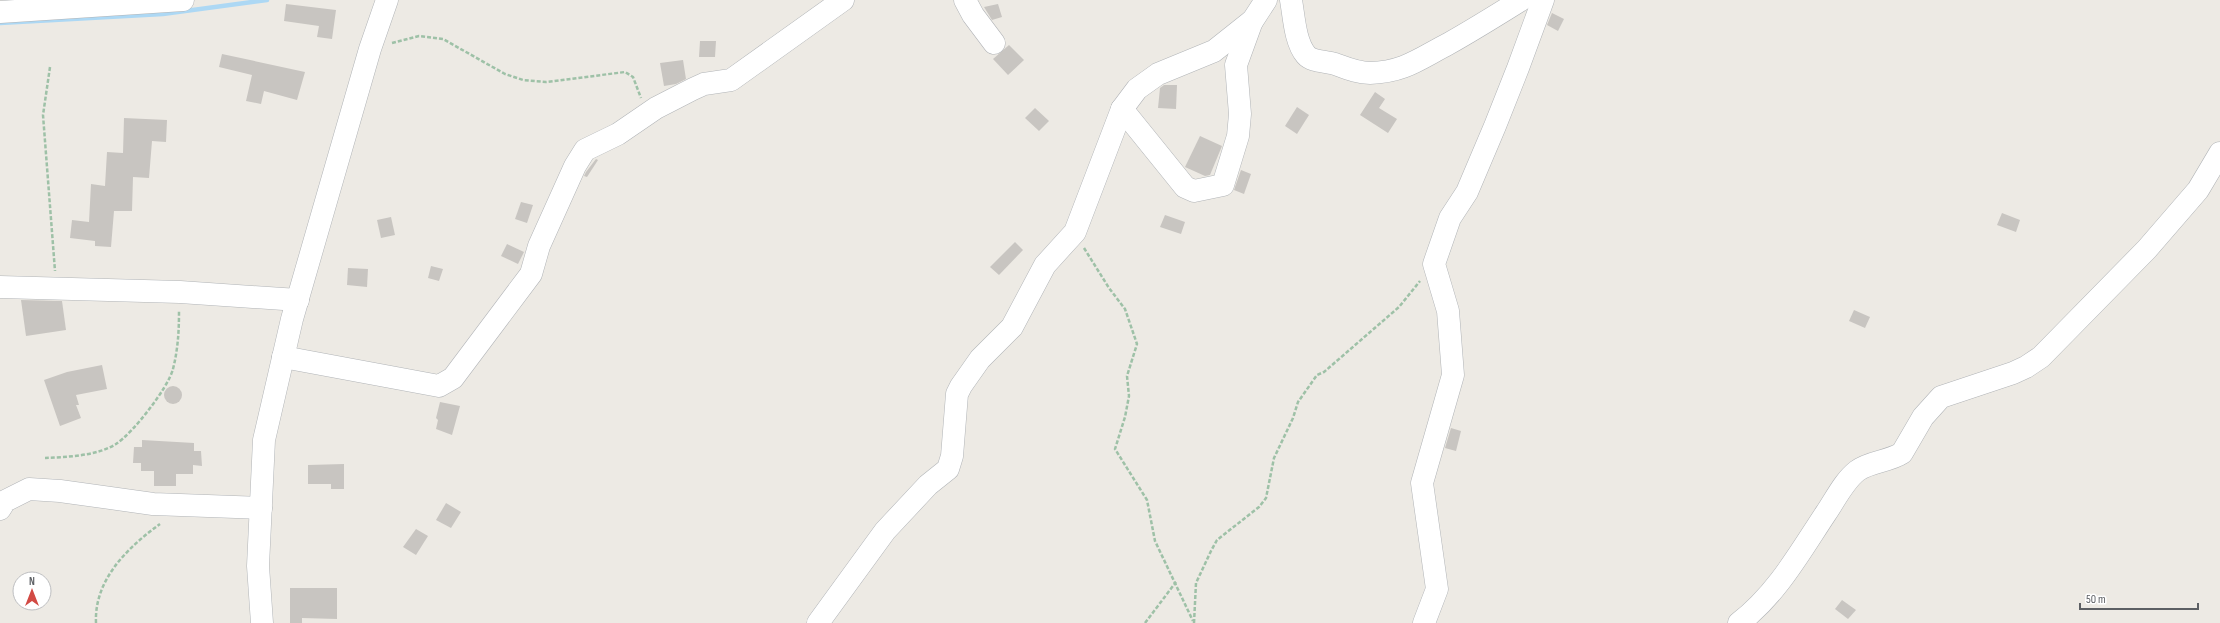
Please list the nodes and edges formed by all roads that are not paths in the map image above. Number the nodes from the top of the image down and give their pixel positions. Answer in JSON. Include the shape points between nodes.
{"nodes":[{"id":1,"x":183,"y":0,"type":"edge"},
{"id":2,"x":387,"y":0,"type":"edge"},
{"id":3,"x":843,"y":0,"type":"edge"},
{"id":4,"x":965,"y":0,"type":"edge"},
{"id":5,"x":1266,"y":0,"type":"edge"},
{"id":6,"x":1291,"y":0,"type":"edge"},
{"id":7,"x":1521,"y":0,"type":"edge"},
{"id":8,"x":1543,"y":0,"type":"edge"},
{"id":9,"x":0,"y":12,"type":"edge"},
{"id":10,"x":1252,"y":20,"type":"junction"},
{"id":11,"x":994,"y":43,"type":"dead end"},
{"id":12,"x":1122,"y":109,"type":"junction"},
{"id":13,"x":2220,"y":153,"type":"edge"},
{"id":14,"x":0,"y":288,"type":"edge"},
{"id":15,"x":298,"y":300,"type":"junction"},
{"id":16,"x":283,"y":357,"type":"junction"},
{"id":17,"x":261,"y":508,"type":"junction"},
{"id":18,"x":0,"y":509,"type":"edge"},
{"id":19,"x":262,"y":623,"type":"edge"},
{"id":20,"x":818,"y":623,"type":"edge"},
{"id":21,"x":1424,"y":623,"type":"edge"},
{"id":22,"x":1739,"y":623,"type":"edge"}],
"edges":[{"from":1,"to":9,"type":"street"},
{"from":2,"to":15,"type":"street","via":[[370,49]]},
{"from":3,"to":16,"type":"street","via":[[731,80],[704,84],[618,134],[585,150],[575,166],[539,246],[531,274],[453,378],[439,386]]},
{"from":4,"to":11,"type":"street"},
{"from":5,"to":10,"type":"street"},
{"from":6,"to":7,"type":"street","via":[[1301,44],[1311,60],[1327,61],[1356,72],[1369,73],[1395,70],[1420,61],[1473,32]]},
{"from":8,"to":21,"type":"street","via":[[1467,192],[1450,218],[1434,264],[1448,311],[1453,375],[1422,483],[1437,589]]},
{"from":10,"to":12,"type":"street","via":[[1214,51],[1158,74],[1137,89]]},
{"from":10,"to":12,"type":"street","via":[[1236,65],[1240,114],[1238,136],[1223,186],[1194,191],[1185,186]]},
{"from":12,"to":20,"type":"street","via":[[1075,232],[1045,265],[1012,327],[980,359],[957,394],[952,456],[948,468],[928,485],[886,531]]},
{"from":13,"to":22,"type":"street","via":[[2198,190],[2152,243],[2041,357],[2013,373],[1941,397],[1923,417],[1902,453],[1856,471],[1779,584]]},
{"from":14,"to":15,"type":"street","via":[[180,292]]},
{"from":15,"to":16,"type":"street"},
{"from":16,"to":17,"type":"street","via":[[264,440]]},
{"from":17,"to":18,"type":"street","via":[[153,504],[29,489],[5,501]]},
{"from":17,"to":19,"type":"street","via":[[258,566]]}]}
